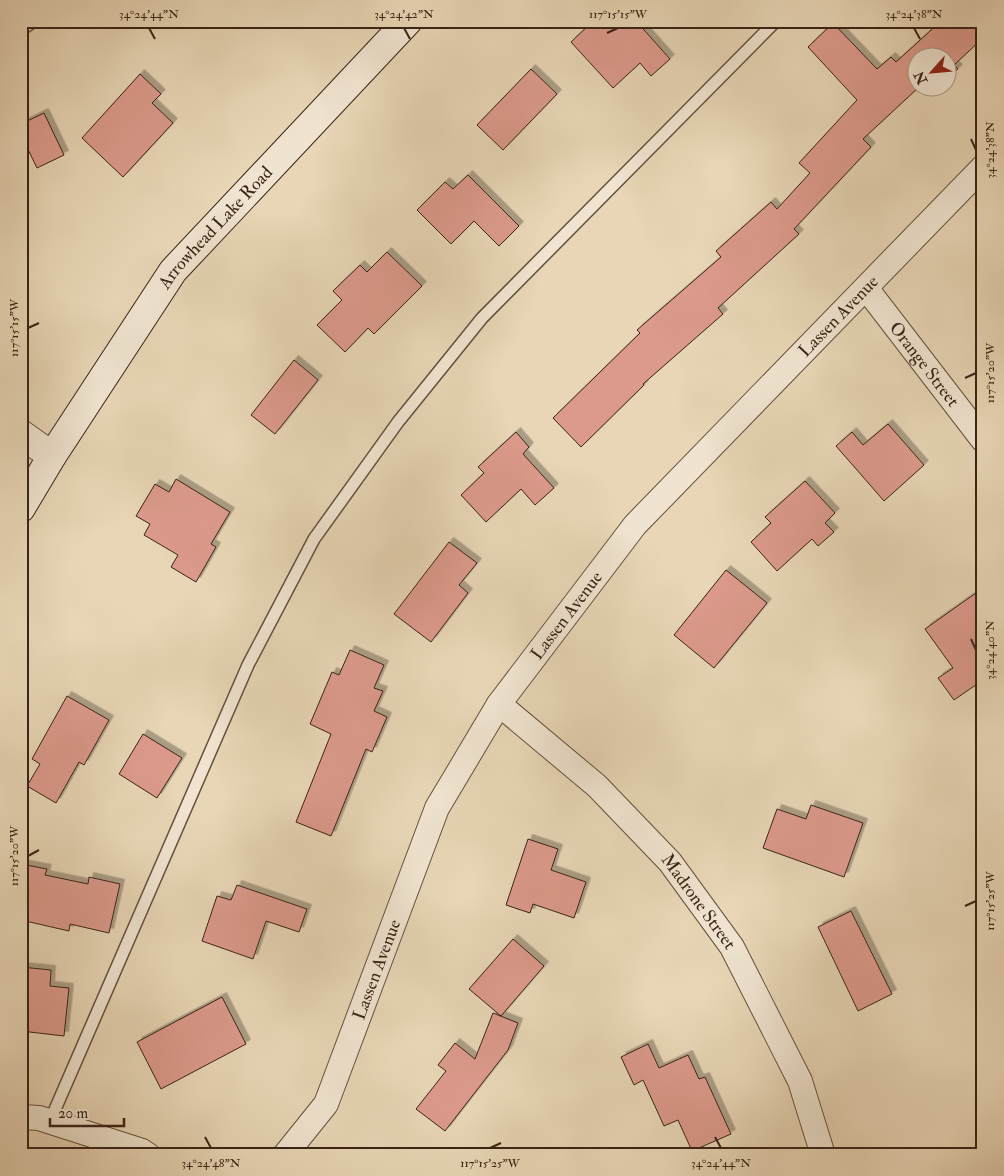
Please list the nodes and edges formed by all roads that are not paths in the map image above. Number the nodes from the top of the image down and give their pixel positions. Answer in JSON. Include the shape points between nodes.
{"nodes":[{"id":1,"x":34,"y":21,"type":"edge"},
{"id":2,"x":408,"y":21,"type":"edge"},
{"id":3,"x":776,"y":21,"type":"edge"},
{"id":4,"x":21,"y":30,"type":"edge"},
{"id":5,"x":983,"y":167,"type":"edge"},
{"id":6,"x":866,"y":288,"type":"junction"},
{"id":7,"x":21,"y":434,"type":"edge"},
{"id":8,"x":983,"y":440,"type":"edge"},
{"id":9,"x":52,"y":456,"type":"junction"},
{"id":10,"x":21,"y":508,"type":"edge"},
{"id":11,"x":499,"y":704,"type":"junction"},
{"id":12,"x":21,"y":1117,"type":"edge"},
{"id":13,"x":50,"y":1121,"type":"junction"},
{"id":14,"x":148,"y":1155,"type":"edge"},
{"id":15,"x":285,"y":1155,"type":"edge"},
{"id":16,"x":823,"y":1155,"type":"edge"}],
"edges":[{"from":1,"to":4,"type":"lane"},
{"from":2,"to":9,"type":"main road","name":"Arrowhead Lake Road","via":[[173,271]]},
{"from":3,"to":13,"type":"lane","via":[[482,318],[398,422],[314,540],[248,665]]},
{"from":5,"to":6,"type":"street","name":"Lassen Avenue"},
{"from":6,"to":8,"type":"street","name":"Orange Street"},
{"from":6,"to":11,"type":"street","name":"Lassen Avenue","via":[[635,525]]},
{"from":7,"to":9,"type":"main road"},
{"from":9,"to":10,"type":"main road","name":"Arrowhead Lake Road"},
{"from":11,"to":15,"type":"street","name":"Lassen Avenue","via":[[437,808],[326,1104]]},
{"from":11,"to":16,"type":"street","name":"Madrone Street","via":[[597,786],[670,862],[732,947],[800,1081]]},
{"from":12,"to":13,"type":"street"},
{"from":13,"to":14,"type":"street"}]}
